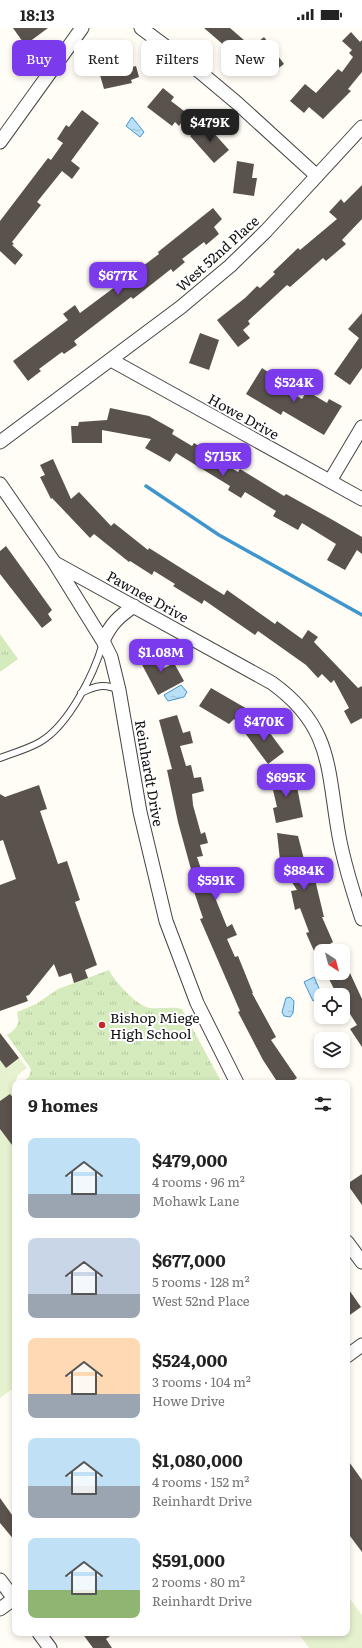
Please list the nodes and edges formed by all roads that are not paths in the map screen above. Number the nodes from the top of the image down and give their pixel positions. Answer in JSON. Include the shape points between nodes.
{"nodes":[{"id":1,"x":82,"y":28,"type":"edge"},
{"id":2,"x":141,"y":28,"type":"edge"},
{"id":3,"x":362,"y":126,"type":"edge"},
{"id":4,"x":0,"y":142,"type":"edge"},
{"id":5,"x":317,"y":176,"type":"junction"},
{"id":6,"x":111,"y":360,"type":"junction"},
{"id":7,"x":362,"y":427,"type":"edge"},
{"id":8,"x":0,"y":442,"type":"edge"},
{"id":9,"x":330,"y":481,"type":"junction"},
{"id":10,"x":0,"y":484,"type":"edge"},
{"id":11,"x":362,"y":499,"type":"edge"},
{"id":12,"x":54,"y":562,"type":"junction"},
{"id":13,"x":134,"y":606,"type":"junction"},
{"id":14,"x":103,"y":641,"type":"junction"},
{"id":15,"x":119,"y":690,"type":"junction"},
{"id":16,"x":80,"y":693,"type":"junction"},
{"id":17,"x":0,"y":758,"type":"edge"},
{"id":18,"x":362,"y":919,"type":"edge"},
{"id":19,"x":235,"y":1080,"type":"edge"},
{"id":20,"x":350,"y":1246,"type":"edge"},
{"id":21,"x":362,"y":1262,"type":"edge"},
{"id":22,"x":362,"y":1345,"type":"edge"},
{"id":23,"x":350,"y":1354,"type":"edge"},
{"id":24,"x":0,"y":1580,"type":"edge"},
{"id":25,"x":12,"y":1595,"type":"edge"},
{"id":26,"x":12,"y":1601,"type":"edge"},
{"id":27,"x":0,"y":1609,"type":"edge"},
{"id":28,"x":41,"y":1636,"type":"edge"},
{"id":29,"x":50,"y":1648,"type":"edge"}],
"edges":[{"from":1,"to":4,"type":"street"},
{"from":2,"to":5,"type":"street","via":[[238,103]]},
{"from":3,"to":5,"type":"street","name":"West 52nd Place"},
{"from":5,"to":6,"type":"street","name":"West 52nd Place","via":[[230,266]]},
{"from":6,"to":8,"type":"street","name":"West 52nd Place"},
{"from":6,"to":9,"type":"street","name":"Howe Drive"},
{"from":7,"to":9,"type":"street"},
{"from":9,"to":11,"type":"street","name":"Howe Drive"},
{"from":10,"to":12,"type":"street","name":"Reinhardt Drive"},
{"from":12,"to":13,"type":"street","name":"Pawnee Drive"},
{"from":12,"to":14,"type":"street","name":"Reinhardt Drive"},
{"from":13,"to":14,"type":"street","via":[[118,617]]},
{"from":13,"to":18,"type":"street","name":"Pawnee Drive","via":[[272,683],[290,696],[308,717],[322,743],[339,838]]},
{"from":14,"to":15,"type":"street","name":"Reinhardt Drive","via":[[111,657]]},
{"from":14,"to":16,"type":"lane","via":[[98,661]]},
{"from":15,"to":16,"type":"lane","via":[[108,685],[95,686]]},
{"from":15,"to":19,"type":"street","name":"Reinhardt Drive","via":[[142,820],[166,921],[197,1004]]},
{"from":16,"to":17,"type":"lane","via":[[61,724],[40,742]]},
{"from":20,"to":21,"type":"street"},
{"from":22,"to":23,"type":"street"},
{"from":24,"to":25,"type":"street"},
{"from":26,"to":27,"type":"street"},
{"from":28,"to":29,"type":"street"}]}
